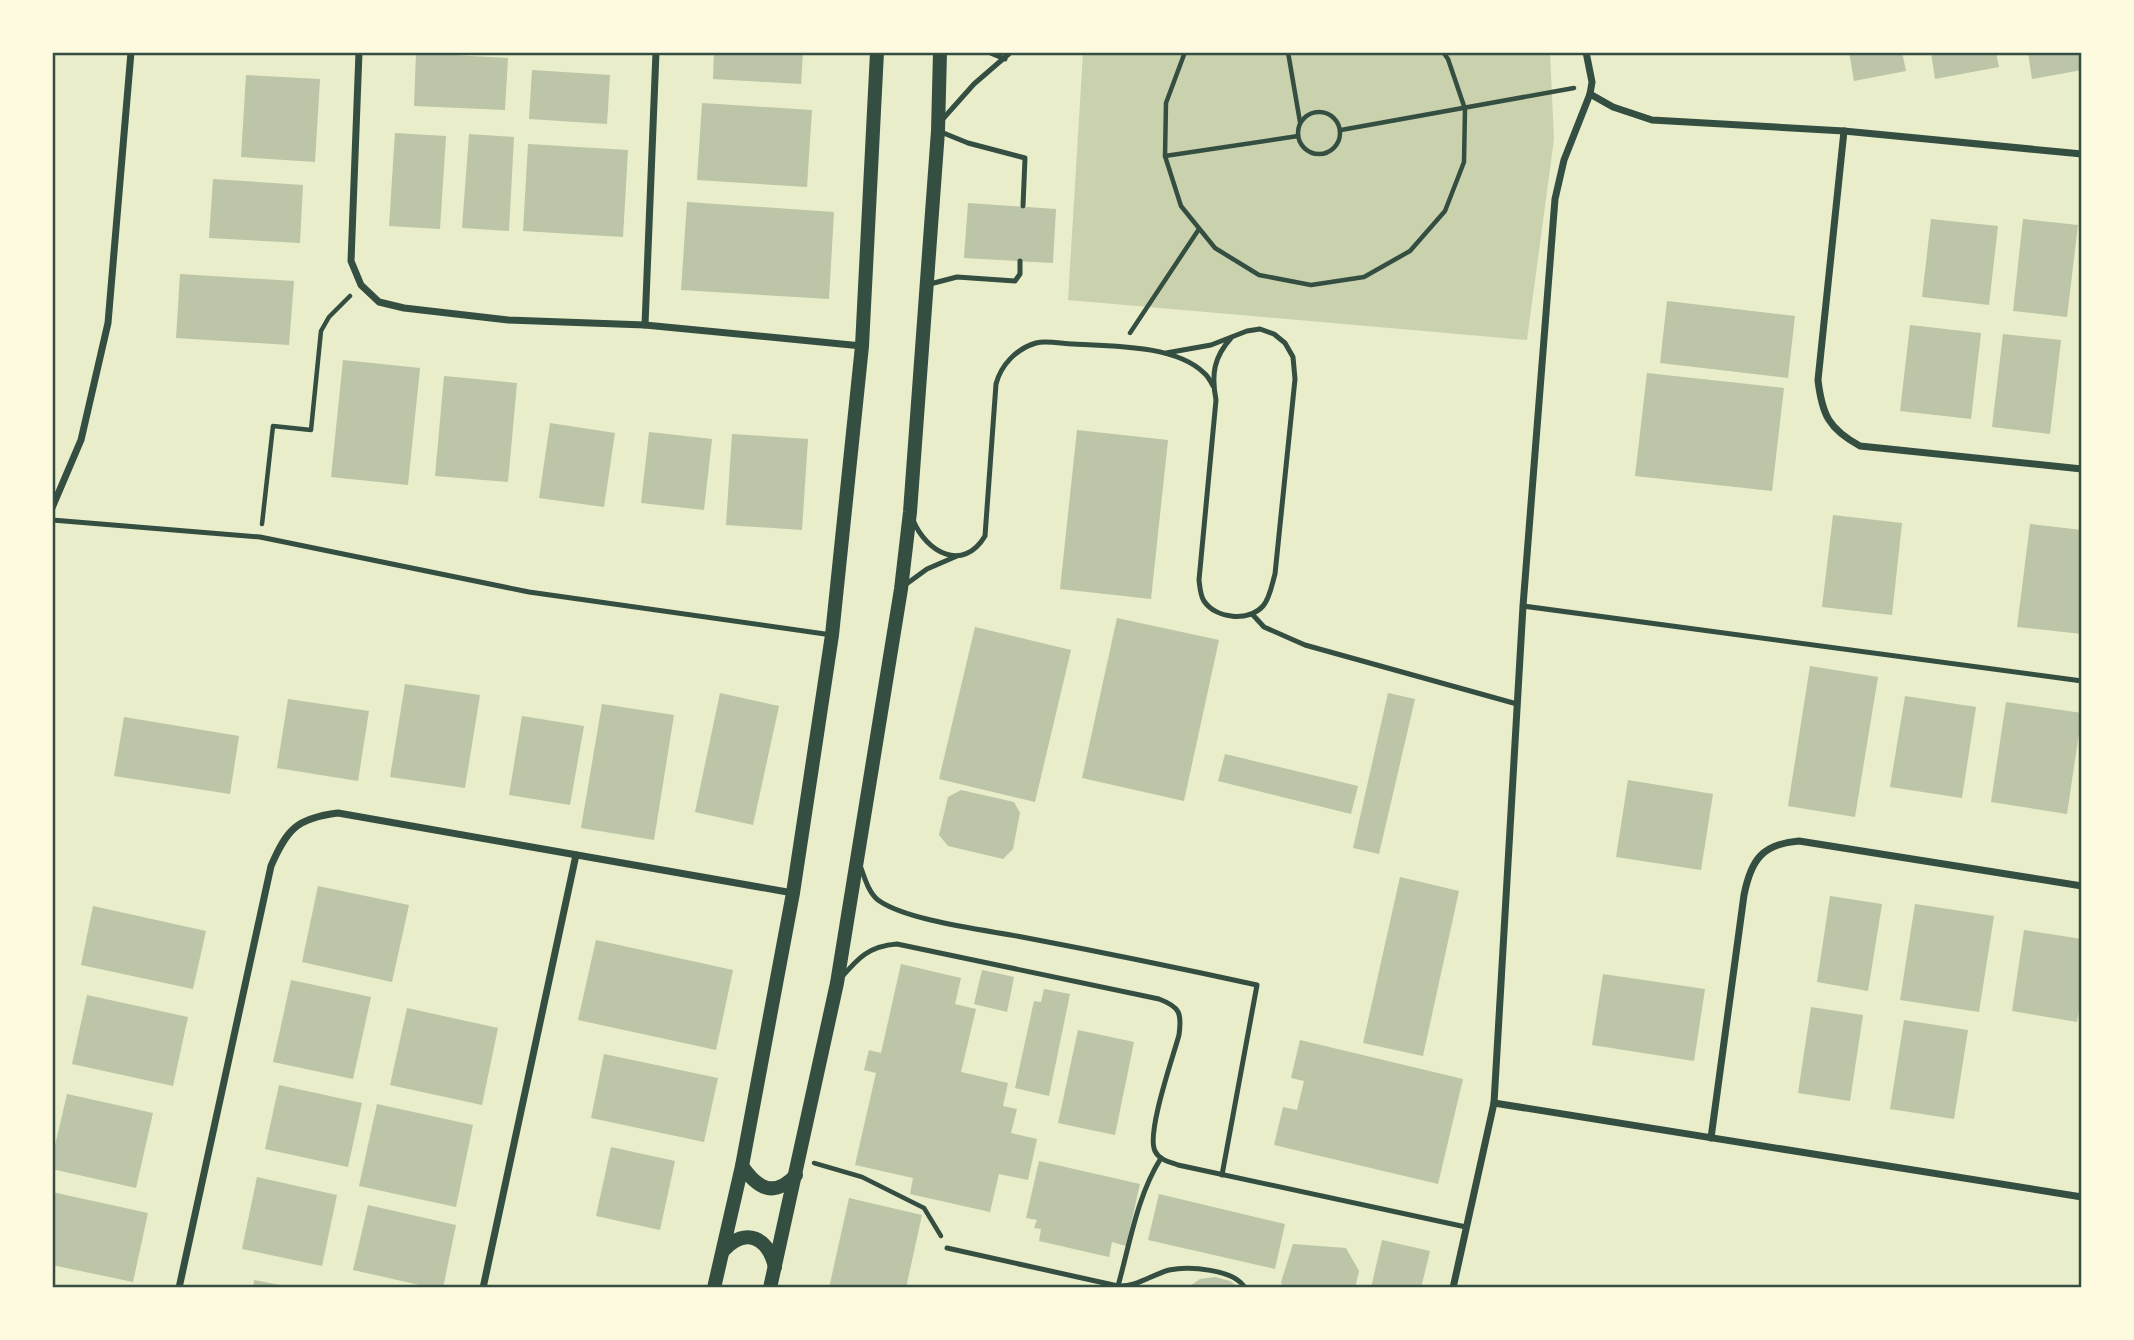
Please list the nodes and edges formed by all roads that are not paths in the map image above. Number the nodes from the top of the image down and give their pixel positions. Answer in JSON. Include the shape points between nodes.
{"nodes":[{"id":1,"x":131,"y":52,"type":"edge"},
{"id":2,"x":359,"y":52,"type":"edge"},
{"id":3,"x":656,"y":52,"type":"edge"},
{"id":4,"x":877,"y":52,"type":"edge"},
{"id":5,"x":940,"y":52,"type":"edge"},
{"id":6,"x":988,"y":52,"type":"edge"},
{"id":7,"x":1011,"y":52,"type":"edge"},
{"id":8,"x":1586,"y":52,"type":"edge"},
{"id":9,"x":1005,"y":59,"type":"junction"},
{"id":10,"x":1590,"y":94,"type":"junction"},
{"id":11,"x":938,"y":128,"type":"junction"},
{"id":12,"x":1844,"y":131,"type":"junction"},
{"id":13,"x":2081,"y":154,"type":"edge"},
{"id":14,"x":1023,"y":206,"type":"dead end"},
{"id":15,"x":1020,"y":261,"type":"dead end"},
{"id":16,"x":927,"y":285,"type":"junction"},
{"id":17,"x":645,"y":325,"type":"junction"},
{"id":18,"x":1231,"y":338,"type":"junction"},
{"id":19,"x":862,"y":346,"type":"junction"},
{"id":20,"x":1166,"y":354,"type":"junction"},
{"id":21,"x":1213,"y":386,"type":"junction"},
{"id":22,"x":2081,"y":469,"type":"edge"},
{"id":23,"x":52,"y":508,"type":"edge"},
{"id":24,"x":910,"y":512,"type":"junction"},
{"id":25,"x":52,"y":520,"type":"edge"},
{"id":26,"x":957,"y":556,"type":"junction"},
{"id":27,"x":901,"y":589,"type":"junction"},
{"id":28,"x":1523,"y":606,"type":"junction"},
{"id":29,"x":1252,"y":615,"type":"junction"},
{"id":30,"x":832,"y":635,"type":"junction"},
{"id":31,"x":2081,"y":681,"type":"edge"},
{"id":32,"x":1517,"y":704,"type":"junction"},
{"id":33,"x":576,"y":855,"type":"junction"},
{"id":34,"x":859,"y":862,"type":"junction"},
{"id":35,"x":2081,"y":886,"type":"edge"},
{"id":36,"x":793,"y":893,"type":"junction"},
{"id":37,"x":837,"y":983,"type":"junction"},
{"id":38,"x":1494,"y":1104,"type":"junction"},
{"id":39,"x":1711,"y":1138,"type":"junction"},
{"id":40,"x":1161,"y":1158,"type":"junction"},
{"id":41,"x":742,"y":1166,"type":"junction"},
{"id":42,"x":799,"y":1167,"type":"junction"},
{"id":43,"x":1222,"y":1175,"type":"junction"},
{"id":44,"x":2081,"y":1197,"type":"edge"},
{"id":45,"x":1466,"y":1227,"type":"junction"},
{"id":46,"x":947,"y":1248,"type":"road end"},
{"id":47,"x":723,"y":1250,"type":"junction"},
{"id":48,"x":775,"y":1268,"type":"junction"},
{"id":49,"x":1118,"y":1286,"type":"edge"},
{"id":50,"x":179,"y":1287,"type":"edge"},
{"id":51,"x":483,"y":1287,"type":"edge"},
{"id":52,"x":714,"y":1287,"type":"edge"},
{"id":53,"x":770,"y":1287,"type":"edge"},
{"id":54,"x":1245,"y":1287,"type":"edge"},
{"id":55,"x":1453,"y":1287,"type":"edge"}],
"edges":[{"from":1,"to":23,"type":"street","via":[[108,323],[81,440]]},
{"from":2,"to":17,"type":"street","via":[[351,261],[360,285],[379,302],[404,308],[508,320]]},
{"from":3,"to":17,"type":"street"},
{"from":4,"to":19,"type":"main road"},
{"from":5,"to":11,"type":"main road"},
{"from":6,"to":9,"type":"lane"},
{"from":7,"to":9,"type":"lane"},
{"from":8,"to":10,"type":"street"},
{"from":9,"to":11,"type":"lane","via":[[974,84]]},
{"from":10,"to":12,"type":"street","via":[[1652,120]]},
{"from":10,"to":28,"type":"street","via":[[1567,151],[1555,200]]},
{"from":11,"to":14,"type":"lane","via":[[968,143],[1025,158]]},
{"from":11,"to":16,"type":"main road"},
{"from":12,"to":13,"type":"street"},
{"from":12,"to":22,"type":"street","via":[[1818,380],[1829,422],[1841,436],[1860,446]]},
{"from":15,"to":16,"type":"lane","via":[[1015,281],[957,277]]},
{"from":16,"to":24,"type":"main road"},
{"from":17,"to":19,"type":"street"},
{"from":18,"to":20,"type":"lane"},
{"from":18,"to":21,"type":"lane","via":[[1216,360]]},
{"from":18,"to":29,"type":"lane","via":[[1260,329],[1274,334],[1293,357],[1295,379],[1275,575],[1265,604]]},
{"from":19,"to":30,"type":"main road"},
{"from":20,"to":21,"type":"lane","via":[[1205,373]]},
{"from":20,"to":26,"type":"lane","via":[[1121,346],[1037,342],[1013,356],[996,384],[985,536],[968,555]]},
{"from":21,"to":29,"type":"lane","via":[[1216,400],[1199,580],[1202,598],[1223,614]]},
{"from":24,"to":26,"type":"lane","via":[[928,544]]},
{"from":24,"to":27,"type":"main road"},
{"from":25,"to":30,"type":"lane","via":[[260,537],[529,592]]},
{"from":26,"to":27,"type":"lane","via":[[927,569]]},
{"from":27,"to":34,"type":"main road"},
{"from":28,"to":31,"type":"lane"},
{"from":28,"to":32,"type":"street"},
{"from":29,"to":32,"type":"lane","via":[[1264,627],[1305,645]]},
{"from":30,"to":36,"type":"main road"},
{"from":32,"to":38,"type":"street"},
{"from":33,"to":36,"type":"street"},
{"from":33,"to":50,"type":"street","via":[[338,813],[315,816],[281,842],[271,866]]},
{"from":33,"to":51,"type":"street"},
{"from":34,"to":37,"type":"main road"},
{"from":34,"to":43,"type":"lane","via":[[877,899],[895,909],[1257,985]]},
{"from":35,"to":39,"type":"street","via":[[1799,841],[1771,847],[1756,859],[1748,875]]},
{"from":36,"to":41,"type":"main road"},
{"from":37,"to":40,"type":"lane","via":[[868,951],[897,944],[1174,1005],[1181,1018],[1179,1035],[1152,1133]]},
{"from":37,"to":42,"type":"main road"},
{"from":38,"to":39,"type":"street"},
{"from":38,"to":45,"type":"street"},
{"from":39,"to":44,"type":"street"},
{"from":40,"to":43,"type":"lane"},
{"from":40,"to":49,"type":"lane","via":[[1140,1203]]},
{"from":41,"to":42,"type":"main road","via":[[750,1178],[770,1189],[788,1184]]},
{"from":41,"to":47,"type":"main road"},
{"from":42,"to":48,"type":"main road"},
{"from":43,"to":45,"type":"lane"},
{"from":45,"to":55,"type":"street"},
{"from":46,"to":49,"type":"lane"},
{"from":47,"to":48,"type":"main road","via":[[742,1237],[755,1238],[772,1255]]},
{"from":47,"to":52,"type":"main road"},
{"from":48,"to":53,"type":"main road"},
{"from":49,"to":54,"type":"lane","via":[[1131,1287],[1171,1270],[1197,1269],[1226,1272]]}]}
